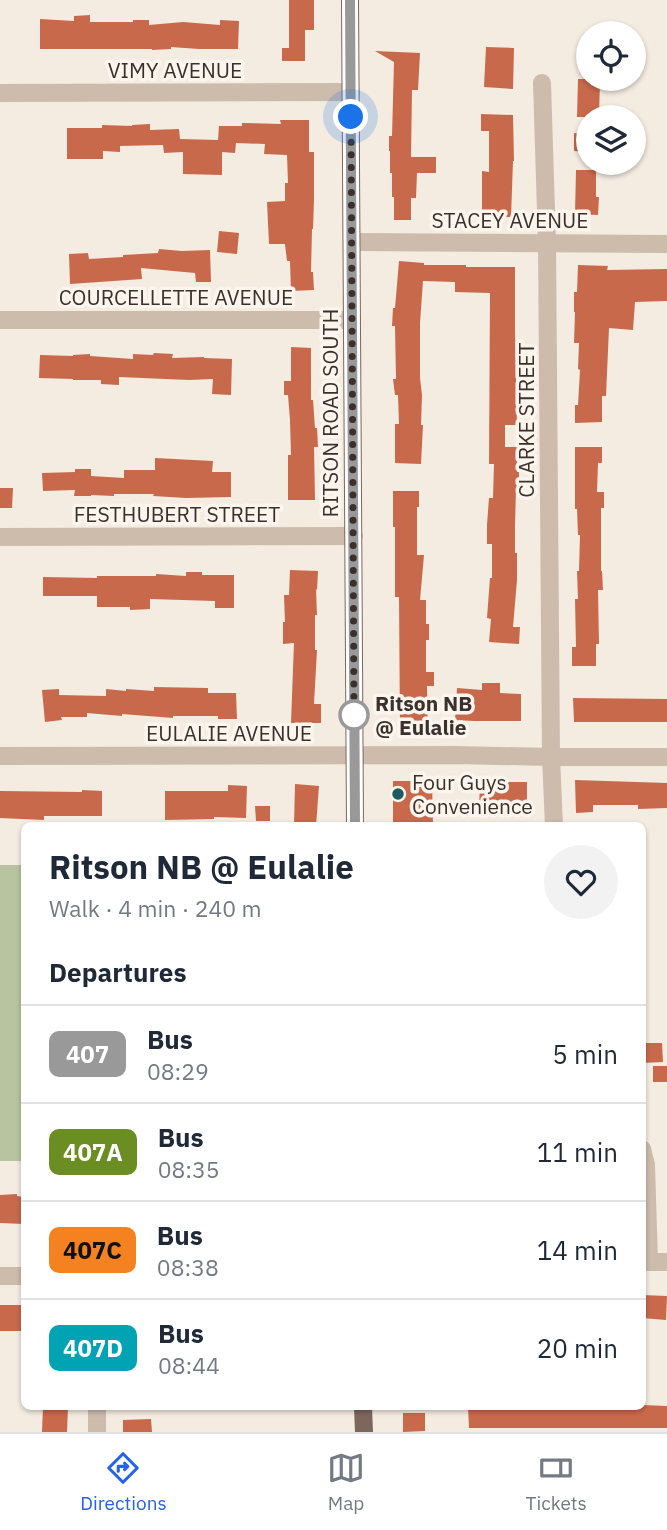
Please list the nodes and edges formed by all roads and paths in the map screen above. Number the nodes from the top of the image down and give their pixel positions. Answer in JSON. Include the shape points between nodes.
{"nodes":[{"id":1,"x":350,"y":0,"type":"edge"},
{"id":2,"x":541,"y":83,"type":"dead end"},
{"id":3,"x":351,"y":92,"type":"junction"},
{"id":4,"x":0,"y":93,"type":"edge"},
{"id":5,"x":352,"y":242,"type":"junction"},
{"id":6,"x":547,"y":243,"type":"junction"},
{"id":7,"x":667,"y":244,"type":"edge"},
{"id":8,"x":0,"y":320,"type":"edge"},
{"id":9,"x":352,"y":320,"type":"junction"},
{"id":10,"x":354,"y":536,"type":"junction"},
{"id":11,"x":0,"y":537,"type":"edge"},
{"id":12,"x":0,"y":756,"type":"edge"},
{"id":13,"x":354,"y":756,"type":"junction"},
{"id":14,"x":551,"y":757,"type":"junction"},
{"id":15,"x":667,"y":757,"type":"edge"},
{"id":16,"x":355,"y":822,"type":"edge"},
{"id":17,"x":554,"y":822,"type":"edge"},
{"id":18,"x":646,"y":1165,"type":"edge"},
{"id":19,"x":653,"y":1262,"type":"edge"},
{"id":20,"x":0,"y":1276,"type":"edge"},
{"id":21,"x":21,"y":1276,"type":"edge"},
{"id":22,"x":97,"y":1410,"type":"edge"},
{"id":23,"x":363,"y":1410,"type":"edge"},
{"id":24,"x":97,"y":1432,"type":"edge"},
{"id":25,"x":364,"y":1432,"type":"edge"}],
"edges":[{"from":1,"to":3,"type":"main road","name":"RITSON ROAD SOUTH"},
{"from":2,"to":6,"type":"street","name":"CLARKE STREET"},
{"from":3,"to":4,"type":"street","name":"VIMY AVENUE"},
{"from":3,"to":5,"type":"main road","name":"RITSON ROAD SOUTH"},
{"from":5,"to":6,"type":"street","name":"STACEY AVENUE"},
{"from":5,"to":9,"type":"main road","name":"RITSON ROAD SOUTH"},
{"from":6,"to":7,"type":"street","name":"STACEY AVENUE"},
{"from":6,"to":14,"type":"street","name":"CLARKE STREET"},
{"from":8,"to":9,"type":"street","name":"COURCELLETTE AVENUE"},
{"from":9,"to":10,"type":"main road","name":"RITSON ROAD SOUTH"},
{"from":10,"to":11,"type":"street","name":"FESTHUBERT STREET"},
{"from":10,"to":13,"type":"main road","name":"RITSON ROAD SOUTH"},
{"from":12,"to":13,"type":"street","name":"EULALIE AVENUE"},
{"from":13,"to":14,"type":"street","name":"EULALIE AVENUE"},
{"from":13,"to":16,"type":"main road","name":"RITSON ROAD SOUTH"},
{"from":14,"to":15,"type":"street","name":"EULALIE AVENUE"},
{"from":14,"to":17,"type":"street","name":"CLARKE STREET"},
{"from":18,"to":19,"type":"street"},
{"from":20,"to":21,"type":"street"},
{"from":22,"to":24,"type":"street"},
{"from":23,"to":25,"type":"main road"}]}
